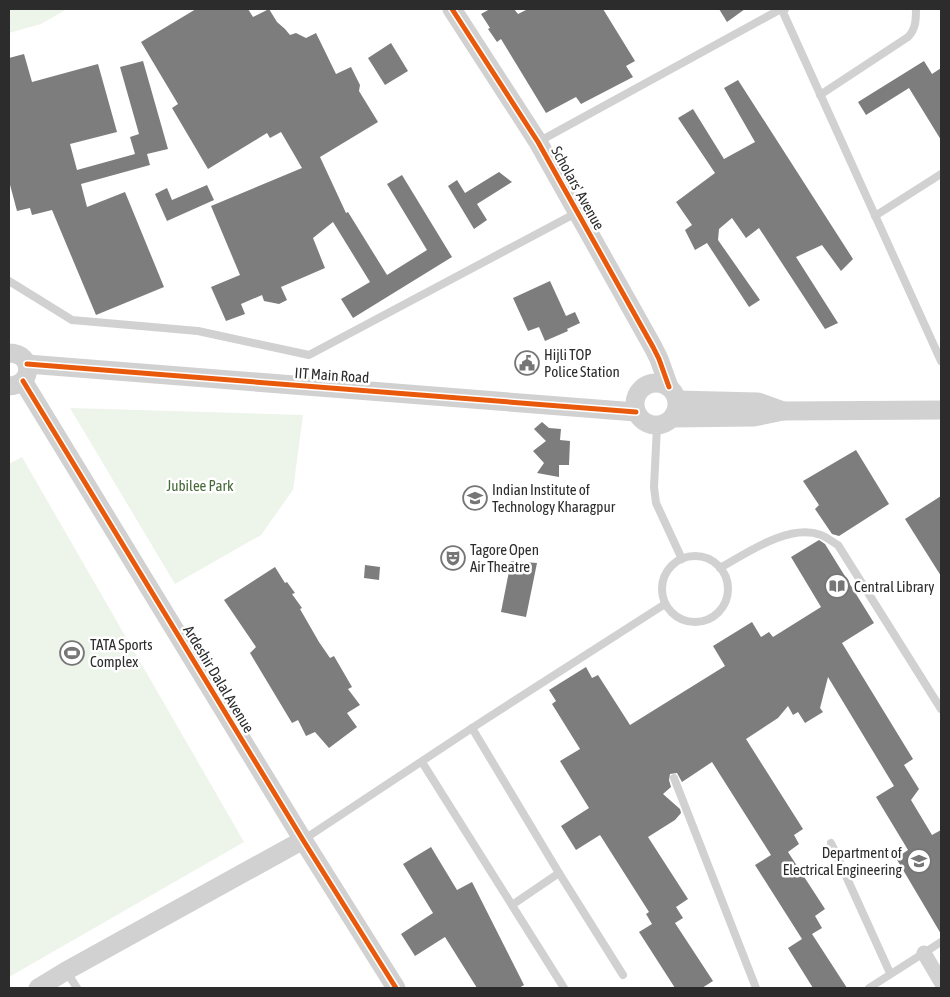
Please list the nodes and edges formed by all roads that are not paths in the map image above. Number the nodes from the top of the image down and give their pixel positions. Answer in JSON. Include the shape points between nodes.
{"nodes":[{"id":1,"x":452,"y":9,"type":"edge"},
{"id":2,"x":783,"y":9,"type":"edge"},
{"id":3,"x":916,"y":9,"type":"edge"},
{"id":4,"x":820,"y":95,"type":"junction"},
{"id":5,"x":538,"y":142,"type":"junction"},
{"id":6,"x":941,"y":174,"type":"edge"},
{"id":7,"x":578,"y":212,"type":"junction"},
{"id":8,"x":875,"y":216,"type":"junction"},
{"id":9,"x":9,"y":281,"type":"edge"},
{"id":10,"x":9,"y":353,"type":"edge"},
{"id":11,"x":941,"y":360,"type":"edge"},
{"id":12,"x":20,"y":377,"type":"edge"},
{"id":13,"x":669,"y":407,"type":"junction"},
{"id":14,"x":941,"y":410,"type":"edge"},
{"id":15,"x":636,"y":412,"type":"junction"},
{"id":16,"x":682,"y":559,"type":"junction"},
{"id":17,"x":720,"y":568,"type":"junction"},
{"id":18,"x":665,"y":604,"type":"junction"},
{"id":19,"x":941,"y":709,"type":"edge"},
{"id":20,"x":472,"y":728,"type":"junction"},
{"id":21,"x":422,"y":762,"type":"junction"},
{"id":22,"x":674,"y":778,"type":"dead end"},
{"id":23,"x":303,"y":840,"type":"junction"},
{"id":24,"x":831,"y":843,"type":"dead end"},
{"id":25,"x":559,"y":874,"type":"junction"},
{"id":26,"x":512,"y":905,"type":"junction"},
{"id":27,"x":941,"y":942,"type":"edge"},
{"id":28,"x":924,"y":953,"type":"junction"},
{"id":29,"x":66,"y":971,"type":"junction"},
{"id":30,"x":890,"y":973,"type":"junction"},
{"id":31,"x":623,"y":975,"type":"dead end"},
{"id":32,"x":941,"y":982,"type":"edge"},
{"id":33,"x":38,"y":988,"type":"edge"},
{"id":34,"x":76,"y":988,"type":"edge"},
{"id":35,"x":396,"y":988,"type":"edge"},
{"id":36,"x":564,"y":988,"type":"edge"},
{"id":37,"x":756,"y":988,"type":"edge"},
{"id":38,"x":869,"y":988,"type":"edge"}],
"edges":[{"from":1,"to":5,"type":"street","name":"Scholars' Avenue"},
{"from":2,"to":4,"type":"lane"},
{"from":2,"to":5,"type":"lane"},
{"from":3,"to":4,"type":"lane","via":[[915,26],[908,37]]},
{"from":4,"to":8,"type":"lane"},
{"from":5,"to":7,"type":"street","name":"Scholars' Avenue"},
{"from":6,"to":8,"type":"lane"},
{"from":7,"to":9,"type":"lane","via":[[309,355],[198,331],[72,320]]},
{"from":7,"to":13,"type":"street","name":"Scholars' Avenue","via":[[659,359]]},
{"from":8,"to":11,"type":"lane"},
{"from":10,"to":12,"type":"street","via":[[20,356]]},
{"from":12,"to":15,"type":"street","name":"IIT Main Road"},
{"from":12,"to":23,"type":"street","name":"Ardeshir Dalal Avenue"},
{"from":13,"to":14,"type":"street","via":[[758,402],[783,411]]},
{"from":13,"to":15,"type":"street","via":[[644,422]]},
{"from":13,"to":15,"type":"street","via":[[656,382],[643,387],[635,398]]},
{"from":13,"to":16,"type":"lane","via":[[654,487],[656,503]]},
{"from":16,"to":17,"type":"lane","via":[[702,557]]},
{"from":16,"to":18,"type":"lane","via":[[666,572],[662,582]]},
{"from":17,"to":18,"type":"lane","via":[[728,588],[722,609],[714,617],[703,622],[681,620]]},
{"from":17,"to":19,"type":"lane","via":[[762,544],[796,532],[821,535],[838,545]]},
{"from":18,"to":20,"type":"lane"},
{"from":20,"to":21,"type":"lane"},
{"from":20,"to":25,"type":"lane"},
{"from":21,"to":23,"type":"lane"},
{"from":21,"to":26,"type":"lane"},
{"from":22,"to":37,"type":"lane"},
{"from":23,"to":29,"type":"street"},
{"from":23,"to":35,"type":"street","name":"Ardeshir Dalal Avenue"},
{"from":24,"to":30,"type":"lane"},
{"from":25,"to":26,"type":"lane"},
{"from":25,"to":31,"type":"lane"},
{"from":26,"to":36,"type":"lane"},
{"from":27,"to":28,"type":"lane"},
{"from":28,"to":30,"type":"lane"},
{"from":28,"to":32,"type":"street"},
{"from":29,"to":33,"type":"street"},
{"from":29,"to":34,"type":"lane"},
{"from":30,"to":38,"type":"lane"}]}
